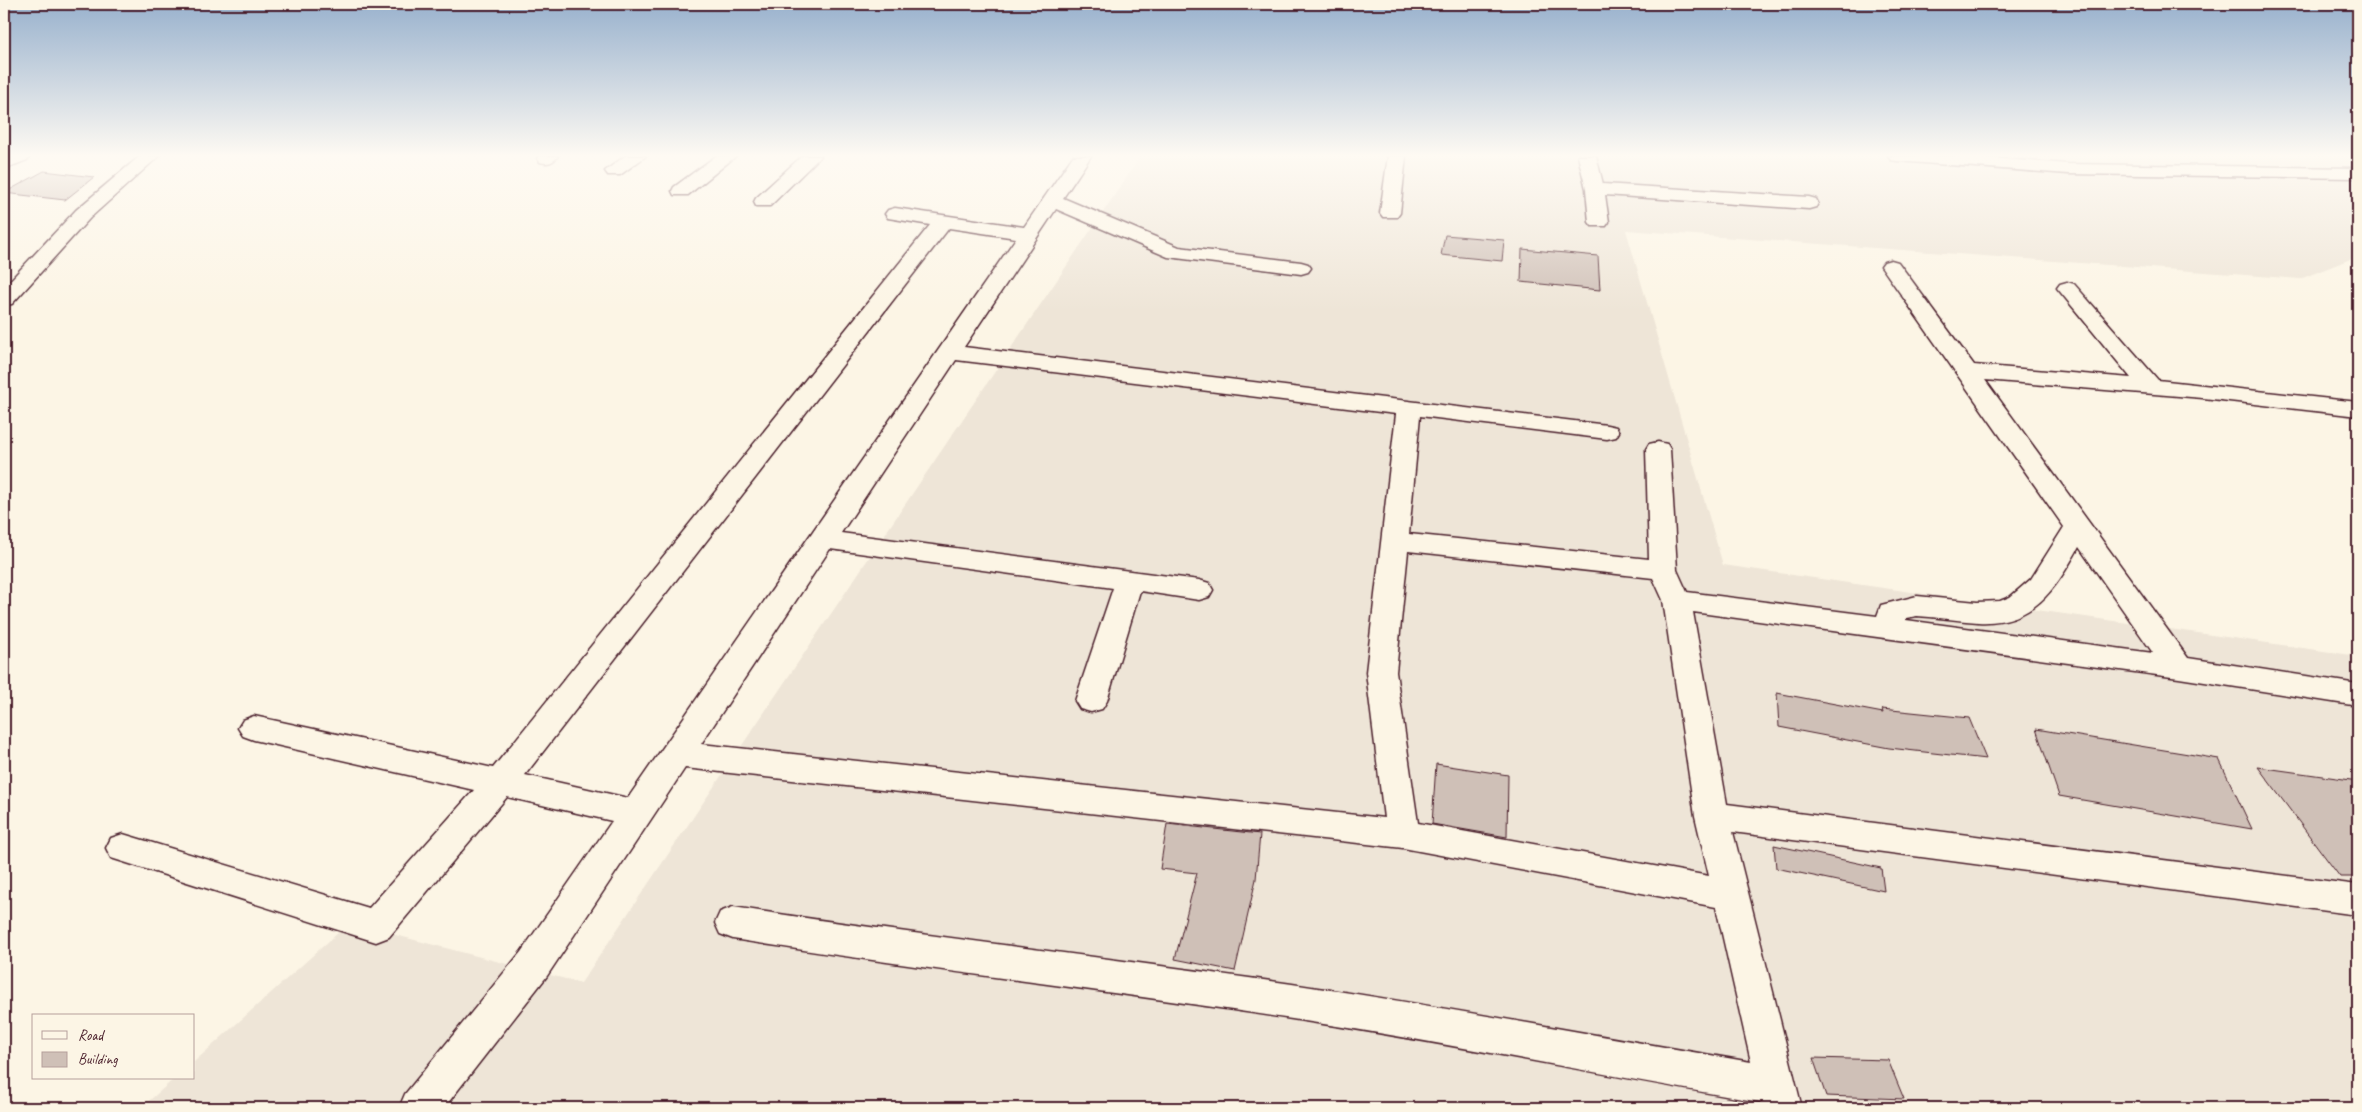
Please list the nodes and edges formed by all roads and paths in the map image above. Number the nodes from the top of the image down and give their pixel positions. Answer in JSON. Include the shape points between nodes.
{"nodes":[{"id":1,"x":90,"y":208,"type":"edge"},
{"id":2,"x":1047,"y":208,"type":"edge"},
{"id":3,"x":1070,"y":208,"type":"edge"},
{"id":4,"x":1391,"y":208,"type":"edge"},
{"id":5,"x":1598,"y":208,"type":"edge"},
{"id":6,"x":1390,"y":213,"type":"dead end"},
{"id":7,"x":895,"y":214,"type":"dead end"},
{"id":8,"x":943,"y":222,"type":"junction"},
{"id":9,"x":1600,"y":222,"type":"dead end"},
{"id":10,"x":1029,"y":234,"type":"junction"},
{"id":11,"x":1892,"y":266,"type":"dead end"},
{"id":12,"x":1301,"y":268,"type":"dead end"},
{"id":13,"x":2066,"y":288,"type":"dead end"},
{"id":14,"x":4,"y":299,"type":"edge"},
{"id":15,"x":948,"y":352,"type":"junction"},
{"id":16,"x":1967,"y":371,"type":"junction"},
{"id":17,"x":2152,"y":388,"type":"junction"},
{"id":18,"x":1409,"y":408,"type":"junction"},
{"id":19,"x":2358,"y":409,"type":"edge"},
{"id":20,"x":1607,"y":432,"type":"dead end"},
{"id":21,"x":1658,"y":449,"type":"dead end"},
{"id":22,"x":2078,"y":526,"type":"junction"},
{"id":23,"x":822,"y":539,"type":"junction"},
{"id":24,"x":1395,"y":541,"type":"junction"},
{"id":25,"x":1663,"y":570,"type":"junction"},
{"id":26,"x":1129,"y":580,"type":"junction"},
{"id":27,"x":1199,"y":590,"type":"dead end"},
{"id":28,"x":1677,"y":600,"type":"junction"},
{"id":29,"x":1892,"y":629,"type":"junction"},
{"id":30,"x":2179,"y":667,"type":"junction"},
{"id":31,"x":2358,"y":695,"type":"edge"},
{"id":32,"x":1090,"y":701,"type":"dead end"},
{"id":33,"x":254,"y":728,"type":"dead end"},
{"id":34,"x":676,"y":754,"type":"junction"},
{"id":35,"x":500,"y":782,"type":"junction"},
{"id":36,"x":636,"y":813,"type":"junction"},
{"id":37,"x":1712,"y":816,"type":"junction"},
{"id":38,"x":1402,"y":834,"type":"junction"},
{"id":39,"x":123,"y":848,"type":"dead end"},
{"id":40,"x":1731,"y":894,"type":"junction"},
{"id":41,"x":2358,"y":900,"type":"edge"},
{"id":42,"x":733,"y":923,"type":"dead end"},
{"id":43,"x":1780,"y":1097,"type":"edge"},
{"id":44,"x":419,"y":1108,"type":"edge"}],
"edges":[{"from":1,"to":14,"type":"street"},
{"from":2,"to":10,"type":"street"},
{"from":3,"to":12,"type":"street","via":[[1175,253]]},
{"from":4,"to":6,"type":"street"},
{"from":5,"to":9,"type":"street"},
{"from":7,"to":8,"type":"street"},
{"from":8,"to":10,"type":"street"},
{"from":8,"to":35,"type":"street"},
{"from":10,"to":15,"type":"street"},
{"from":11,"to":16,"type":"street"},
{"from":13,"to":17,"type":"street"},
{"from":15,"to":18,"type":"street"},
{"from":15,"to":23,"type":"street"},
{"from":16,"to":17,"type":"street","via":[[2024,379]]},
{"from":16,"to":22,"type":"street"},
{"from":17,"to":19,"type":"street"},
{"from":18,"to":20,"type":"street"},
{"from":18,"to":24,"type":"street"},
{"from":21,"to":25,"type":"street"},
{"from":22,"to":29,"type":"street","via":[[2066,542],[2049,577],[2033,594],[2006,610],[1966,612],[1917,606],[1892,612]]},
{"from":22,"to":30,"type":"street"},
{"from":23,"to":26,"type":"street"},
{"from":23,"to":34,"type":"street"},
{"from":24,"to":25,"type":"street"},
{"from":24,"to":38,"type":"street","via":[[1381,672]]},
{"from":25,"to":28,"type":"street"},
{"from":26,"to":27,"type":"street"},
{"from":26,"to":32,"type":"street"},
{"from":28,"to":29,"type":"street"},
{"from":28,"to":37,"type":"street"},
{"from":29,"to":30,"type":"street"},
{"from":30,"to":31,"type":"street"},
{"from":33,"to":35,"type":"street"},
{"from":34,"to":36,"type":"street"},
{"from":34,"to":38,"type":"street"},
{"from":35,"to":36,"type":"street"},
{"from":35,"to":39,"type":"street","via":[[376,926]]},
{"from":36,"to":44,"type":"street","via":[[534,964]]},
{"from":37,"to":40,"type":"street"},
{"from":37,"to":41,"type":"street"},
{"from":38,"to":40,"type":"street"},
{"from":40,"to":43,"type":"street"},
{"from":42,"to":43,"type":"street","via":[[1295,1002]]}]}
